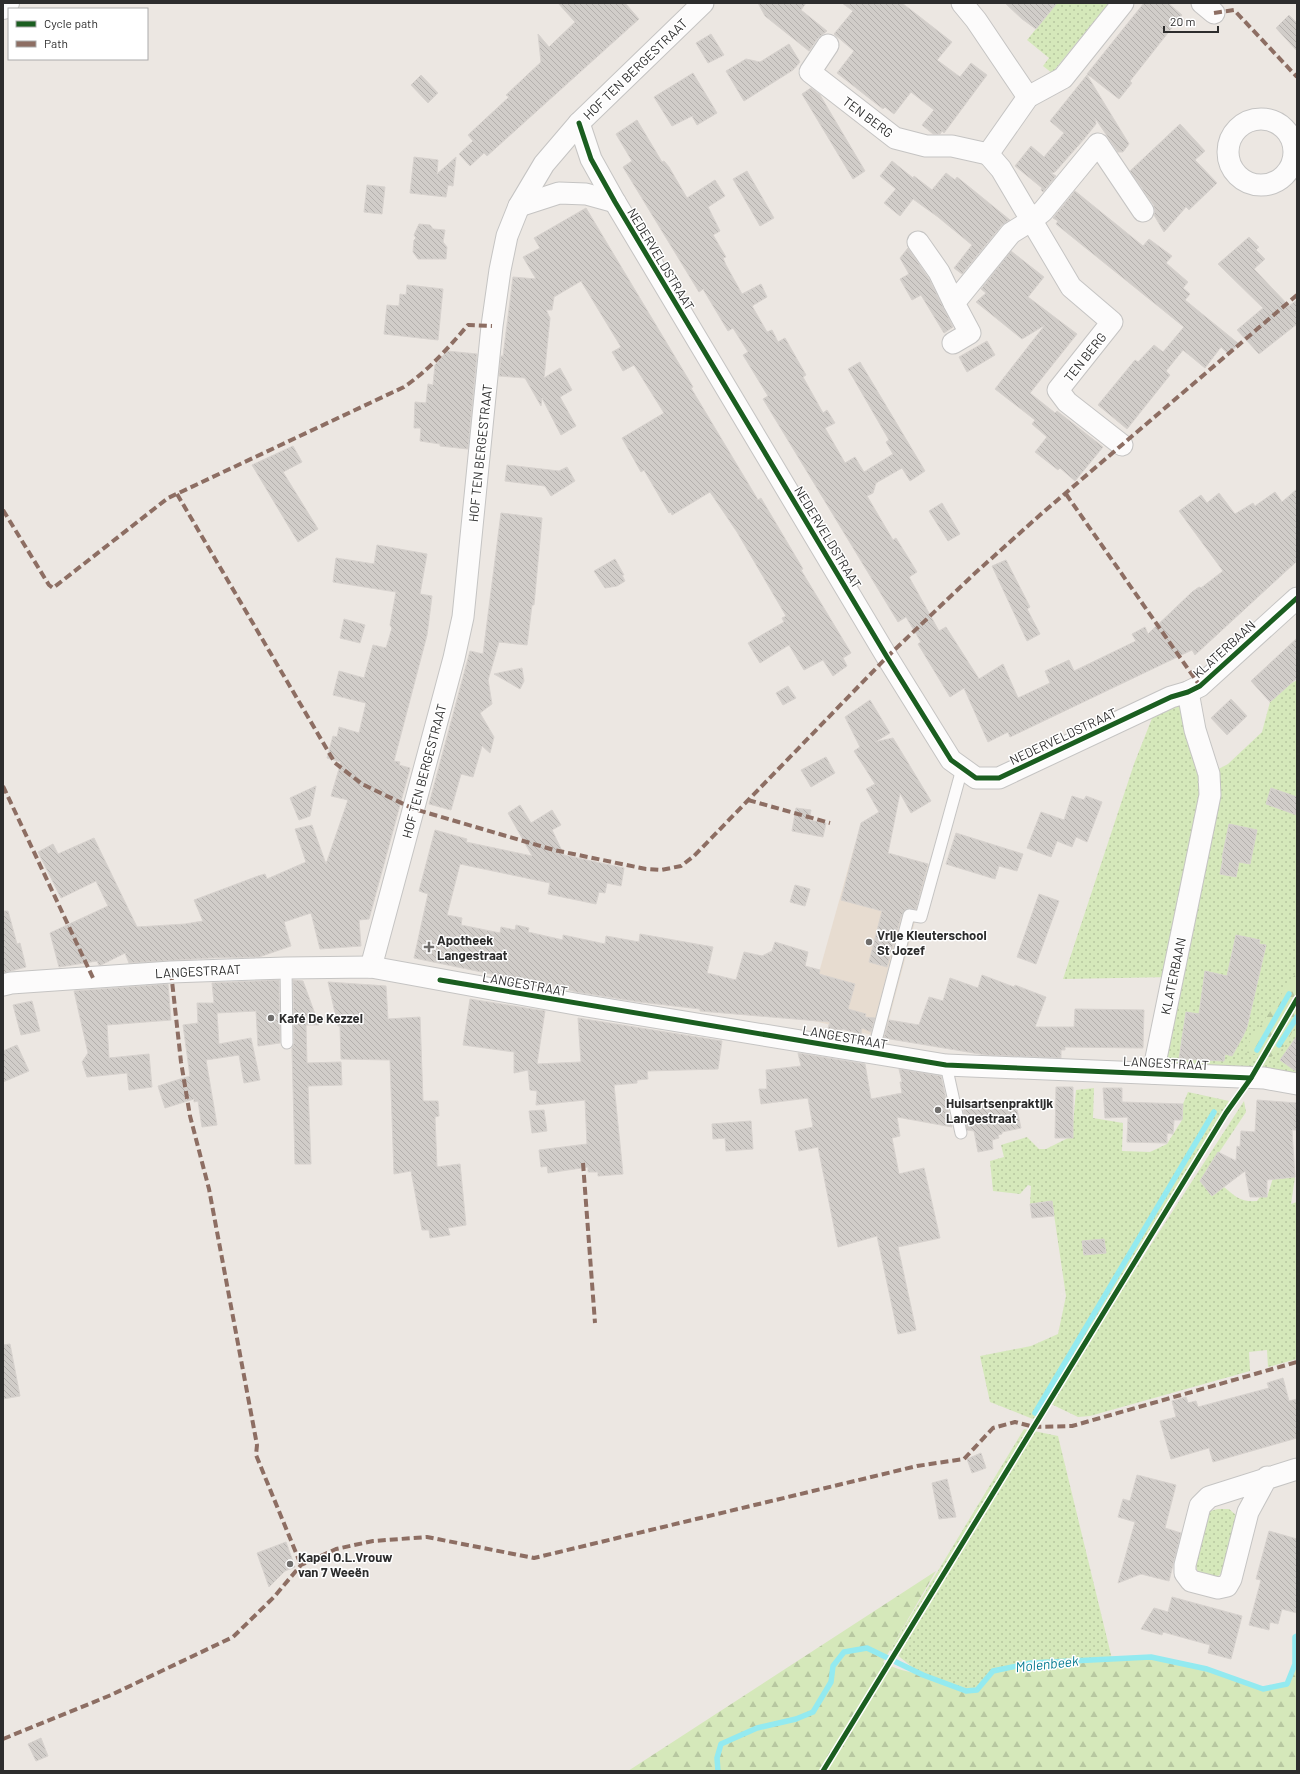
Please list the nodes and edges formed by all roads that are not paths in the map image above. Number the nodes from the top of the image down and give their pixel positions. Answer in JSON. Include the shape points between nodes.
{"nodes":[{"id":1,"x":8,"y":3,"type":"edge"},
{"id":2,"x":703,"y":3,"type":"edge"},
{"id":3,"x":962,"y":3,"type":"edge"},
{"id":4,"x":1123,"y":3,"type":"edge"},
{"id":5,"x":3,"y":8,"type":"edge"},
{"id":6,"x":828,"y":44,"type":"dead end"},
{"id":7,"x":1028,"y":97,"type":"junction"},
{"id":8,"x":580,"y":122,"type":"junction"},
{"id":9,"x":988,"y":154,"type":"junction"},
{"id":10,"x":615,"y":202,"type":"junction"},
{"id":11,"x":519,"y":206,"type":"junction"},
{"id":12,"x":1143,"y":211,"type":"dead end"},
{"id":13,"x":1032,"y":220,"type":"junction"},
{"id":14,"x":918,"y":242,"type":"dead end"},
{"id":15,"x":954,"y":303,"type":"junction"},
{"id":16,"x":953,"y":343,"type":"dead end"},
{"id":17,"x":1122,"y":445,"type":"dead end"},
{"id":18,"x":1297,"y":598,"type":"edge"},
{"id":19,"x":1188,"y":692,"type":"junction"},
{"id":20,"x":1158,"y":703,"type":"joint"},
{"id":21,"x":962,"y":769,"type":"junction"},
{"id":22,"x":371,"y":967,"type":"junction"},
{"id":23,"x":286,"y":968,"type":"junction"},
{"id":24,"x":3,"y":985,"type":"edge"},
{"id":25,"x":287,"y":1043,"type":"dead end"},
{"id":26,"x":873,"y":1052,"type":"junction"},
{"id":27,"x":946,"y":1065,"type":"junction"},
{"id":28,"x":1153,"y":1073,"type":"junction"},
{"id":29,"x":1297,"y":1084,"type":"edge"},
{"id":30,"x":961,"y":1133,"type":"dead end"},
{"id":31,"x":1297,"y":1469,"type":"edge"},
{"id":32,"x":1267,"y":1477,"type":"junction"}],
"edges":[{"from":1,"to":5,"type":"street"},
{"from":2,"to":8,"type":"street","name":"HOF TEN BERGESTRAAT"},
{"from":3,"to":7,"type":"street"},
{"from":4,"to":7,"type":"street","via":[[1063,78]]},
{"from":6,"to":9,"type":"street","name":"TEN BERG","via":[[810,72],[895,138],[926,146],[952,146]]},
{"from":7,"to":9,"type":"street"},
{"from":8,"to":10,"type":"street","name":"NEDERVELDSTRAAT","via":[[591,159]]},
{"from":8,"to":11,"type":"street","name":"HOF TEN BERGESTRAAT","via":[[544,164]]},
{"from":9,"to":13,"type":"street","name":"TEN BERG","via":[[1001,169]]},
{"from":10,"to":11,"type":"street","name":"NEDERVELDSTRAAT","via":[[586,194],[559,193]]},
{"from":10,"to":21,"type":"street","name":"NEDERVELDSTRAAT","via":[[950,760]]},
{"from":11,"to":22,"type":"street","name":"HOF TEN BERGESTRAAT","via":[[507,236],[492,326],[463,617]]},
{"from":12,"to":13,"type":"street","via":[[1098,144],[1043,211]]},
{"from":13,"to":15,"type":"street","via":[[1011,233]]},
{"from":13,"to":17,"type":"street","name":"TEN BERG","via":[[1071,287],[1112,322],[1058,390],[1067,402]]},
{"from":14,"to":15,"type":"street","via":[[939,272]]},
{"from":15,"to":16,"type":"street","via":[[970,333]]},
{"from":18,"to":19,"type":"street","name":"KLATERBAAN","via":[[1200,686]]},
{"from":19,"to":20,"type":"street","name":"KLATERBAAN"},
{"from":19,"to":28,"type":"street","name":"KLATERBAAN","via":[[1195,730],[1209,774],[1210,795]]},
{"from":20,"to":21,"type":"street","name":"NEDERVELDSTRAAT","via":[[999,778],[976,778]]},
{"from":21,"to":26,"type":"lane","via":[[921,917],[909,915]]},
{"from":22,"to":23,"type":"street","name":"LANGESTRAAT"},
{"from":22,"to":26,"type":"street","name":"LANGESTRAAT","via":[[575,1004]]},
{"from":23,"to":24,"type":"street","name":"LANGESTRAAT","via":[[171,972]]},
{"from":23,"to":25,"type":"lane"},
{"from":26,"to":27,"type":"street","name":"LANGESTRAAT"},
{"from":27,"to":28,"type":"street","name":"LANGESTRAAT"},
{"from":27,"to":30,"type":"lane"},
{"from":28,"to":29,"type":"street","name":"LANGESTRAAT","via":[[1264,1078]]},
{"from":31,"to":32,"type":"street"},
{"from":32,"to":32,"type":"street","via":[[1209,1497],[1200,1506],[1185,1565],[1185,1573],[1191,1581],[1218,1588],[1227,1586],[1248,1512]]}]}
